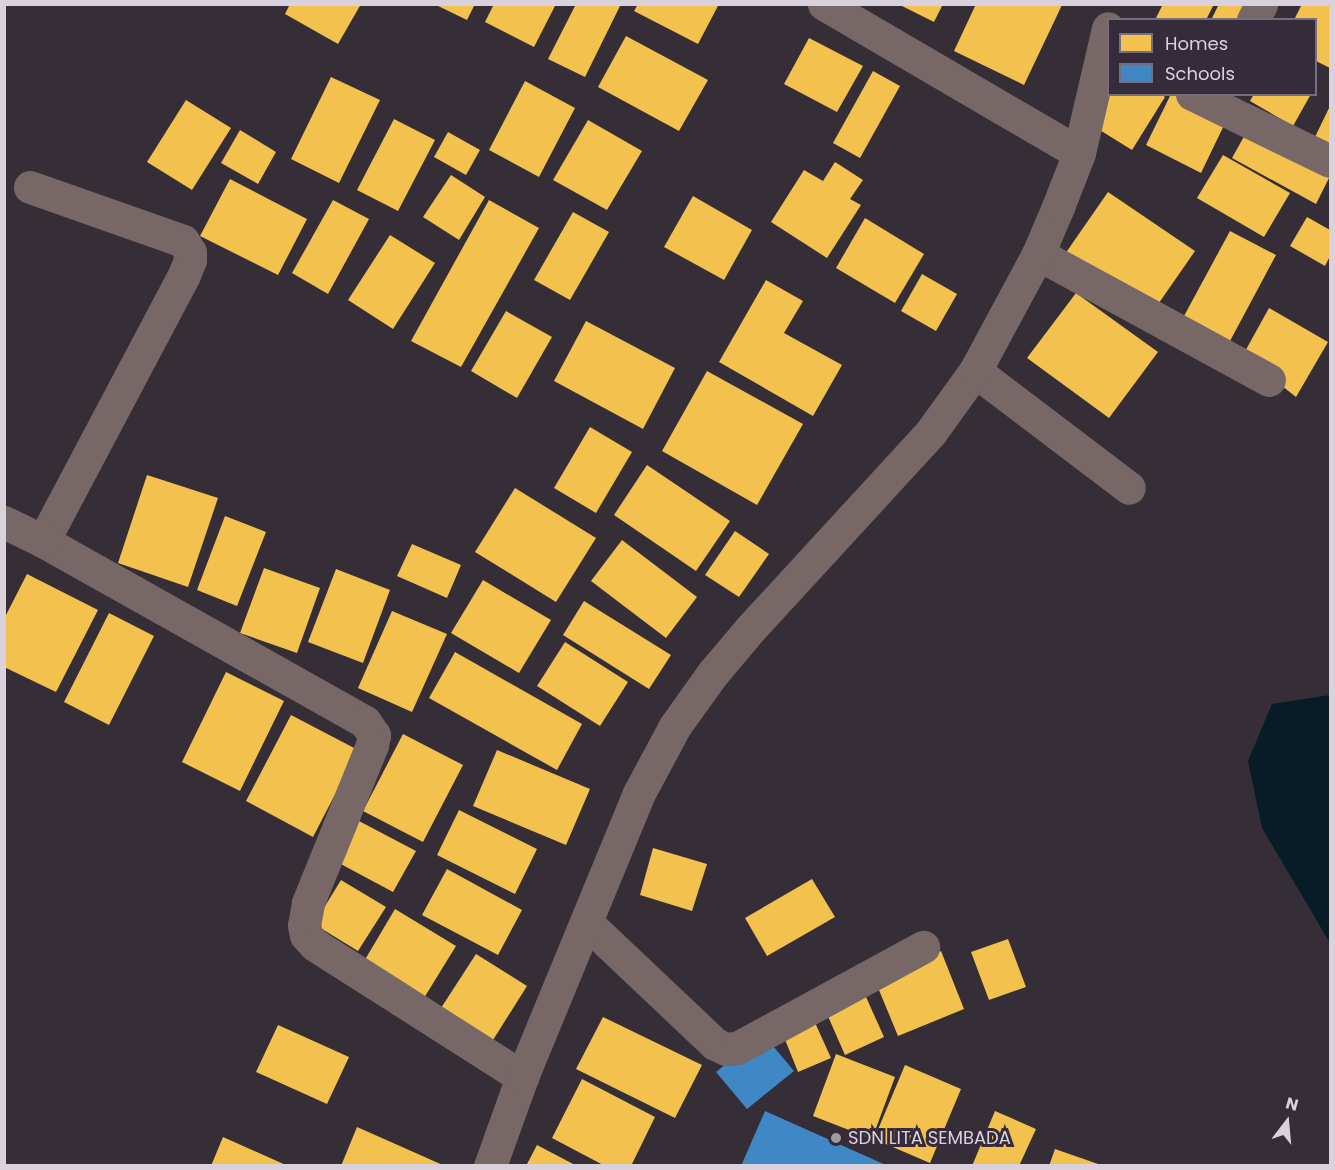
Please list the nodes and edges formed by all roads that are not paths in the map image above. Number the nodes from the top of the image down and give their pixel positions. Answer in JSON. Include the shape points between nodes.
{"nodes":[{"id":1,"x":824,"y":4,"type":"edge"},
{"id":2,"x":1261,"y":4,"type":"edge"},
{"id":3,"x":1254,"y":18,"type":"edge"},
{"id":4,"x":1107,"y":42,"type":"edge"},
{"id":5,"x":1204,"y":97,"type":"edge"},
{"id":6,"x":1079,"y":153,"type":"junction"},
{"id":7,"x":1330,"y":161,"type":"edge"},
{"id":8,"x":30,"y":187,"type":"dead end"},
{"id":9,"x":1038,"y":254,"type":"junction"},
{"id":10,"x":975,"y":371,"type":"junction"},
{"id":11,"x":1269,"y":380,"type":"dead end"},
{"id":12,"x":1129,"y":488,"type":"dead end"},
{"id":13,"x":4,"y":522,"type":"edge"},
{"id":14,"x":43,"y":541,"type":"junction"},
{"id":15,"x":587,"y":923,"type":"junction"},
{"id":16,"x":923,"y":947,"type":"dead end"},
{"id":17,"x":522,"y":1077,"type":"junction"},
{"id":18,"x":490,"y":1166,"type":"edge"}],
"edges":[{"from":1,"to":6,"type":"street"},
{"from":2,"to":3,"type":"street"},
{"from":4,"to":6,"type":"street"},
{"from":5,"to":7,"type":"street"},
{"from":6,"to":9,"type":"street"},
{"from":8,"to":14,"type":"street","via":[[183,241],[190,252],[184,275]]},
{"from":9,"to":10,"type":"street"},
{"from":9,"to":11,"type":"street"},
{"from":10,"to":12,"type":"street"},
{"from":10,"to":15,"type":"street","via":[[931,432],[751,628],[675,726],[638,795]]},
{"from":13,"to":14,"type":"street"},
{"from":14,"to":17,"type":"street","via":[[365,722],[374,735],[372,746],[308,903],[306,935],[315,945]]},
{"from":15,"to":16,"type":"street","via":[[715,1044],[726,1049],[737,1048]]},
{"from":15,"to":17,"type":"street"},
{"from":17,"to":18,"type":"street"}]}
